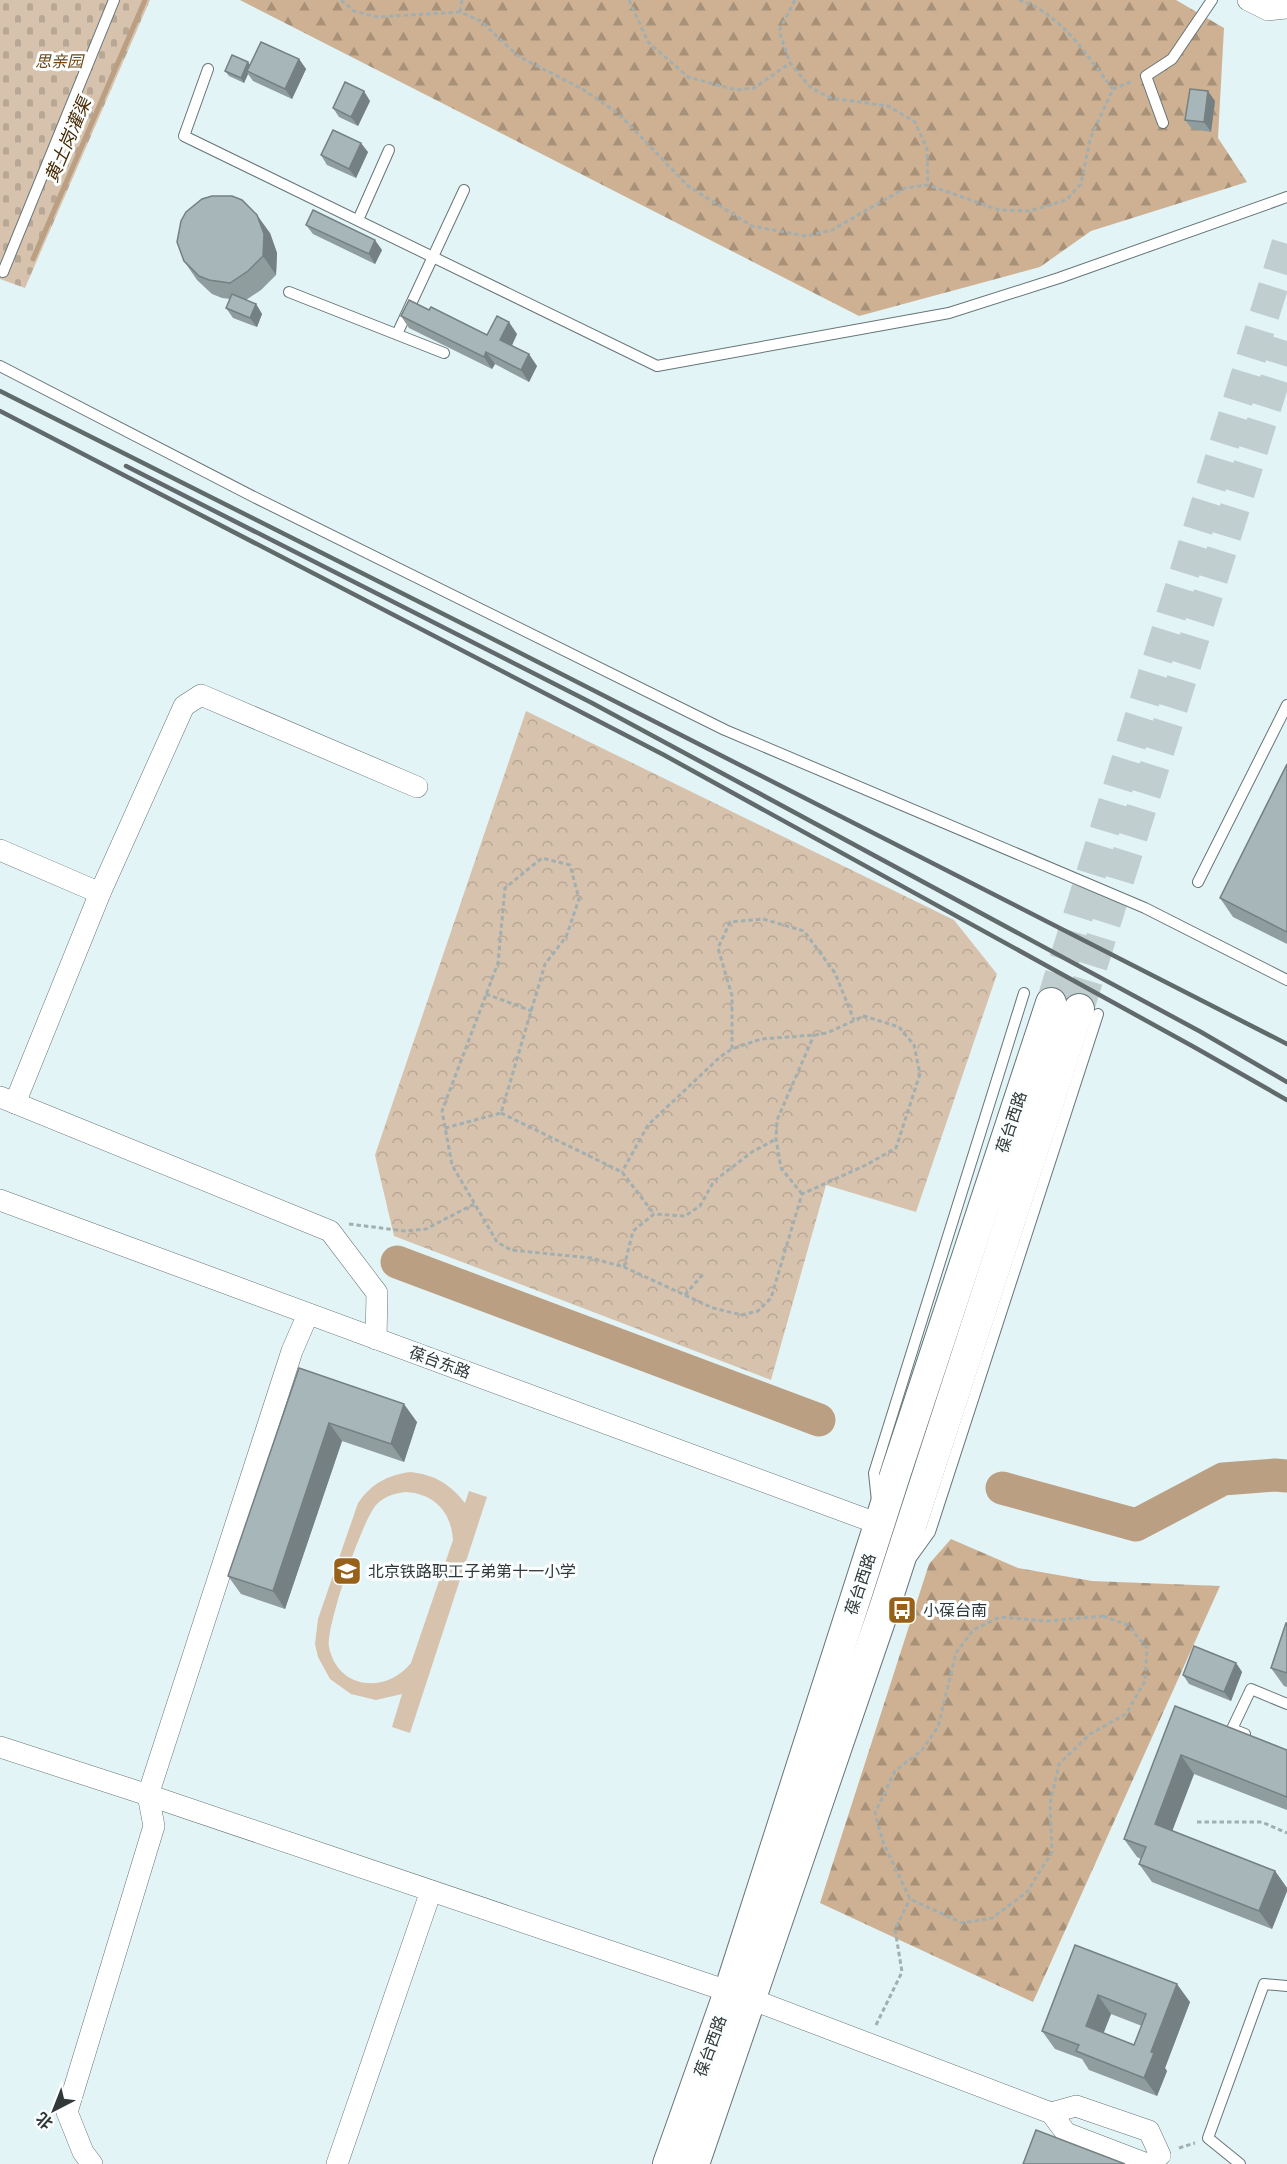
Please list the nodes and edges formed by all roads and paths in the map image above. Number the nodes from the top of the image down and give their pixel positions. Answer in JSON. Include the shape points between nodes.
{"nodes":[{"id":1,"x":114,"y":0,"type":"edge"},
{"id":2,"x":341,"y":0,"type":"edge"},
{"id":3,"x":462,"y":0,"type":"edge"},
{"id":4,"x":628,"y":0,"type":"edge"},
{"id":5,"x":795,"y":0,"type":"edge"},
{"id":6,"x":1019,"y":0,"type":"edge"},
{"id":7,"x":1212,"y":0,"type":"edge"},
{"id":8,"x":1248,"y":0,"type":"edge"},
{"id":9,"x":1287,"y":8,"type":"edge"},
{"id":10,"x":460,"y":12,"type":"junction"},
{"id":11,"x":790,"y":63,"type":"junction"},
{"id":12,"x":208,"y":69,"type":"dead end"},
{"id":13,"x":1146,"y":76,"type":"junction"},
{"id":14,"x":1113,"y":88,"type":"junction"},
{"id":15,"x":1163,"y":123,"type":"dead end"},
{"id":16,"x":389,"y":150,"type":"dead end"},
{"id":17,"x":928,"y":185,"type":"junction"},
{"id":18,"x":464,"y":190,"type":"dead end"},
{"id":19,"x":1287,"y":197,"type":"edge"},
{"id":20,"x":358,"y":220,"type":"junction"},
{"id":21,"x":433,"y":257,"type":"junction"},
{"id":22,"x":3,"y":272,"type":"dead end"},
{"id":23,"x":289,"y":292,"type":"dead end"},
{"id":24,"x":398,"y":334,"type":"junction"},
{"id":25,"x":444,"y":353,"type":"dead end"},
{"id":26,"x":0,"y":366,"type":"edge"},
{"id":27,"x":1287,"y":705,"type":"edge"},
{"id":28,"x":417,"y":787,"type":"dead end"},
{"id":29,"x":0,"y":850,"type":"edge"},
{"id":30,"x":1198,"y":882,"type":"dead end"},
{"id":31,"x":100,"y":893,"type":"junction"},
{"id":32,"x":1287,"y":980,"type":"edge"},
{"id":33,"x":486,"y":994,"type":"junction"},
{"id":34,"x":532,"y":1011,"type":"junction"},
{"id":35,"x":854,"y":1020,"type":"junction"},
{"id":36,"x":814,"y":1035,"type":"junction"},
{"id":37,"x":732,"y":1049,"type":"junction"},
{"id":38,"x":8,"y":1100,"type":"edge"},
{"id":39,"x":501,"y":1113,"type":"junction"},
{"id":40,"x":445,"y":1128,"type":"junction"},
{"id":41,"x":776,"y":1139,"type":"junction"},
{"id":42,"x":622,"y":1172,"type":"junction"},
{"id":43,"x":802,"y":1194,"type":"junction"},
{"id":44,"x":0,"y":1200,"type":"edge"},
{"id":45,"x":474,"y":1203,"type":"junction"},
{"id":46,"x":654,"y":1214,"type":"junction"},
{"id":47,"x":340,"y":1222,"type":"dead end"},
{"id":48,"x":624,"y":1268,"type":"junction"},
{"id":49,"x":703,"y":1274,"type":"dead end"},
{"id":50,"x":685,"y":1295,"type":"junction"},
{"id":51,"x":308,"y":1314,"type":"junction"},
{"id":52,"x":376,"y":1339,"type":"junction"},
{"id":53,"x":879,"y":1524,"type":"junction"},
{"id":54,"x":1287,"y":1704,"type":"edge"},
{"id":55,"x":1254,"y":1738,"type":"edge"},
{"id":56,"x":0,"y":1747,"type":"edge"},
{"id":57,"x":148,"y":1795,"type":"junction"},
{"id":58,"x":1197,"y":1822,"type":"dead end"},
{"id":59,"x":1287,"y":1833,"type":"edge"},
{"id":60,"x":431,"y":1891,"type":"junction"},
{"id":61,"x":910,"y":1899,"type":"junction"},
{"id":62,"x":1287,"y":1986,"type":"edge"},
{"id":63,"x":740,"y":1995,"type":"junction"},
{"id":64,"x":867,"y":2043,"type":"junction"},
{"id":65,"x":1051,"y":2113,"type":"junction"},
{"id":66,"x":1208,"y":2138,"type":"junction"},
{"id":67,"x":1152,"y":2161,"type":"edge"},
{"id":68,"x":92,"y":2164,"type":"edge"},
{"id":69,"x":337,"y":2164,"type":"edge"},
{"id":70,"x":668,"y":2164,"type":"edge"},
{"id":71,"x":694,"y":2164,"type":"edge"},
{"id":72,"x":1240,"y":2164,"type":"edge"}],
"edges":[{"from":1,"to":22,"type":"lane"},
{"from":2,"to":10,"type":"path","via":[[354,11],[377,17]]},
{"from":3,"to":10,"type":"path"},
{"from":4,"to":11,"type":"path","via":[[648,42],[688,77],[736,90],[754,88]]},
{"from":5,"to":11,"type":"path","via":[[779,31]]},
{"from":6,"to":14,"type":"path","via":[[1030,3],[1063,26]]},
{"from":7,"to":13,"type":"lane","via":[[1172,58]]},
{"from":8,"to":9,"type":"street","via":[[1268,10]]},
{"from":10,"to":17,"type":"path","via":[[481,21],[518,56],[584,90],[619,114],[688,186],[752,226],[806,236],[832,230],[905,188]]},
{"from":11,"to":17,"type":"path","via":[[811,88],[831,98],[888,106],[915,122],[927,149]]},
{"from":12,"to":20,"type":"lane","via":[[184,136]]},
{"from":13,"to":14,"type":"path"},
{"from":13,"to":15,"type":"lane"},
{"from":14,"to":17,"type":"path","via":[[1090,139],[1081,184],[1066,200],[1030,211],[999,210]]},
{"from":16,"to":20,"type":"lane"},
{"from":18,"to":21,"type":"lane"},
{"from":19,"to":21,"type":"lane","via":[[949,313],[657,366]]},
{"from":20,"to":21,"type":"lane"},
{"from":21,"to":24,"type":"lane"},
{"from":23,"to":24,"type":"lane"},
{"from":24,"to":25,"type":"lane"},
{"from":26,"to":32,"type":"lane","via":[[264,502],[725,730],[1145,908]]},
{"from":27,"to":30,"type":"lane"},
{"from":28,"to":31,"type":"street","via":[[201,695],[184,706]]},
{"from":29,"to":31,"type":"street"},
{"from":31,"to":38,"type":"street"},
{"from":33,"to":34,"type":"path"},
{"from":33,"to":34,"type":"path","via":[[498,963],[505,888],[542,858],[570,865],[579,899],[566,937],[545,964]]},
{"from":33,"to":40,"type":"path","via":[[442,1111]]},
{"from":34,"to":39,"type":"path"},
{"from":35,"to":36,"type":"path"},
{"from":35,"to":37,"type":"path","via":[[835,974],[804,932],[763,919],[730,922],[718,948],[732,996]]},
{"from":35,"to":43,"type":"path","via":[[864,1016],[898,1027],[914,1045],[920,1074],[896,1148]]},
{"from":36,"to":37,"type":"path","via":[[760,1039]]},
{"from":36,"to":41,"type":"path","via":[[777,1120]]},
{"from":37,"to":42,"type":"path","via":[[648,1125]]},
{"from":38,"to":52,"type":"street","via":[[330,1231],[377,1293]]},
{"from":39,"to":40,"type":"path"},
{"from":39,"to":42,"type":"path"},
{"from":40,"to":45,"type":"path","via":[[452,1165]]},
{"from":41,"to":43,"type":"path","via":[[781,1168]]},
{"from":41,"to":46,"type":"path","via":[[714,1181],[700,1206],[685,1216]]},
{"from":42,"to":46,"type":"path"},
{"from":43,"to":50,"type":"path","via":[[771,1298],[758,1311],[742,1315]]},
{"from":44,"to":51,"type":"street","name":"葆台东路"},
{"from":45,"to":47,"type":"path","via":[[426,1230]]},
{"from":45,"to":48,"type":"path","via":[[497,1242],[511,1250],[591,1258]]},
{"from":46,"to":48,"type":"path","via":[[633,1231]]},
{"from":48,"to":50,"type":"path"},
{"from":49,"to":50,"type":"path"},
{"from":51,"to":52,"type":"street","name":"葆台东路"},
{"from":51,"to":57,"type":"street","via":[[292,1352]]},
{"from":52,"to":53,"type":"street","name":"葆台东路"},
{"from":53,"to":63,"type":"street","name":"葆台西路"},
{"from":53,"to":63,"type":"street","name":"葆台西路","via":[[1063,1005],[891,1587]]},
{"from":54,"to":55,"type":"lane","via":[[1251,1689],[1232,1729]]},
{"from":56,"to":57,"type":"street"},
{"from":57,"to":60,"type":"street"},
{"from":57,"to":68,"type":"street","via":[[154,1826],[67,2112]]},
{"from":58,"to":59,"type":"path","via":[[1262,1822]]},
{"from":60,"to":63,"type":"street"},
{"from":60,"to":69,"type":"street"},
{"from":61,"to":61,"type":"path","via":[[962,1923],[992,1918],[1027,1892],[1052,1852],[1050,1804],[1059,1764],[1090,1734],[1126,1714],[1145,1681],[1147,1648],[1128,1625],[1103,1616],[1047,1621],[1000,1617],[973,1630],[956,1653],[938,1727],[922,1750],[895,1771],[875,1813],[883,1842]]},
{"from":61,"to":64,"type":"path","via":[[896,1929],[903,1972]]},
{"from":62,"to":66,"type":"lane","via":[[1264,1984]]},
{"from":63,"to":64,"type":"street"},
{"from":63,"to":70,"type":"street","name":"葆台西路"},
{"from":63,"to":71,"type":"street","name":"葆台西路"},
{"from":64,"to":65,"type":"street"},
{"from":65,"to":67,"type":"street","via":[[1066,2133]]},
{"from":65,"to":67,"type":"street","via":[[1076,2106],[1149,2131]]},
{"from":66,"to":67,"type":"path"},
{"from":66,"to":72,"type":"lane"}]}
